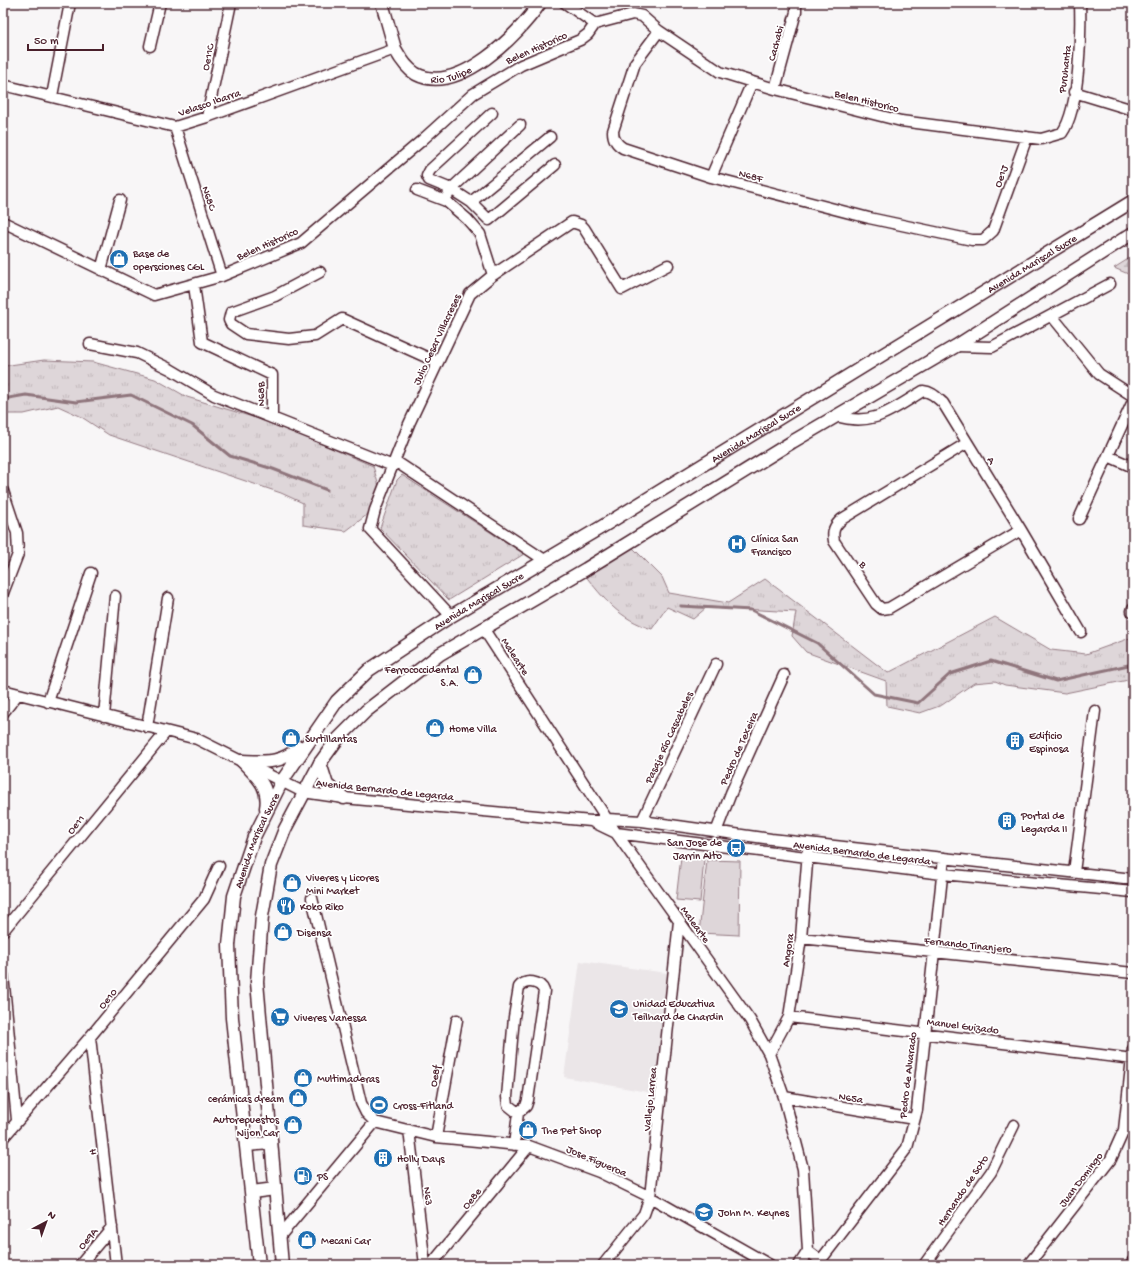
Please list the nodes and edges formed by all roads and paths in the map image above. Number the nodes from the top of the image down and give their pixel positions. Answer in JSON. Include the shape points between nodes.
{"nodes":[{"id":1,"x":68,"y":3,"type":"edge"},
{"id":2,"x":160,"y":3,"type":"edge"},
{"id":3,"x":231,"y":3,"type":"edge"},
{"id":4,"x":382,"y":3,"type":"edge"},
{"id":5,"x":540,"y":3,"type":"edge"},
{"id":6,"x":564,"y":3,"type":"edge"},
{"id":7,"x":796,"y":3,"type":"edge"},
{"id":8,"x":1080,"y":3,"type":"edge"},
{"id":9,"x":595,"y":24,"type":"junction"},
{"id":10,"x":659,"y":31,"type":"junction"},
{"id":11,"x":150,"y":46,"type":"dead end"},
{"id":12,"x":395,"y":49,"type":"junction"},
{"id":13,"x":752,"y":82,"type":"junction"},
{"id":14,"x":3,"y":85,"type":"edge"},
{"id":15,"x":775,"y":89,"type":"junction"},
{"id":16,"x":1074,"y":92,"type":"junction"},
{"id":17,"x":52,"y":96,"type":"junction"},
{"id":18,"x":1133,"y":110,"type":"edge"},
{"id":19,"x":492,"y":114,"type":"dead end"},
{"id":20,"x":207,"y":117,"type":"junction"},
{"id":21,"x":520,"y":125,"type":"dead end"},
{"id":22,"x":175,"y":127,"type":"junction"},
{"id":23,"x":1059,"y":135,"type":"joint"},
{"id":24,"x":550,"y":137,"type":"dead end"},
{"id":25,"x":1027,"y":137,"type":"junction"},
{"id":26,"x":555,"y":165,"type":"dead end"},
{"id":27,"x":711,"y":177,"type":"junction"},
{"id":28,"x":450,"y":189,"type":"junction"},
{"id":29,"x":417,"y":190,"type":"dead end"},
{"id":30,"x":120,"y":200,"type":"dead end"},
{"id":31,"x":446,"y":201,"type":"junction"},
{"id":32,"x":1133,"y":201,"type":"edge"},
{"id":33,"x":471,"y":202,"type":"junction"},
{"id":34,"x":3,"y":222,"type":"edge"},
{"id":35,"x":996,"y":222,"type":"joint"},
{"id":36,"x":1133,"y":233,"type":"edge"},
{"id":37,"x":668,"y":265,"type":"dead end"},
{"id":38,"x":101,"y":270,"type":"junction"},
{"id":39,"x":320,"y":272,"type":"dead end"},
{"id":40,"x":493,"y":275,"type":"junction"},
{"id":41,"x":222,"y":276,"type":"junction"},
{"id":42,"x":1110,"y":284,"type":"dead end"},
{"id":43,"x":194,"y":285,"type":"junction"},
{"id":44,"x":1052,"y":316,"type":"junction"},
{"id":45,"x":90,"y":344,"type":"dead end"},
{"id":46,"x":956,"y":346,"type":"junction"},
{"id":47,"x":437,"y":362,"type":"junction"},
{"id":48,"x":1133,"y":396,"type":"edge"},
{"id":49,"x":1133,"y":401,"type":"edge"},
{"id":50,"x":836,"y":416,"type":"junction"},
{"id":51,"x":272,"y":418,"type":"junction"},
{"id":52,"x":967,"y":443,"type":"junction"},
{"id":53,"x":1108,"y":456,"type":"junction"},
{"id":54,"x":394,"y":464,"type":"junction"},
{"id":55,"x":1133,"y":467,"type":"edge"},
{"id":56,"x":3,"y":491,"type":"edge"},
{"id":57,"x":3,"y":511,"type":"edge"},
{"id":58,"x":13,"y":516,"type":"junction"},
{"id":59,"x":1079,"y":518,"type":"dead end"},
{"id":60,"x":1021,"y":530,"type":"junction"},
{"id":61,"x":546,"y":561,"type":"junction"},
{"id":62,"x":91,"y":573,"type":"dead end"},
{"id":63,"x":3,"y":593,"type":"edge"},
{"id":64,"x":115,"y":596,"type":"dead end"},
{"id":65,"x":168,"y":598,"type":"dead end"},
{"id":66,"x":451,"y":616,"type":"junction"},
{"id":67,"x":483,"y":628,"type":"junction"},
{"id":68,"x":1081,"y":632,"type":"dead end"},
{"id":69,"x":716,"y":664,"type":"dead end"},
{"id":70,"x":784,"y":675,"type":"dead end"},
{"id":71,"x":3,"y":690,"type":"edge"},
{"id":72,"x":18,"y":694,"type":"junction"},
{"id":73,"x":48,"y":702,"type":"junction"},
{"id":74,"x":1095,"y":711,"type":"dead end"},
{"id":75,"x":3,"y":713,"type":"edge"},
{"id":76,"x":104,"y":716,"type":"junction"},
{"id":77,"x":147,"y":727,"type":"junction"},
{"id":78,"x":166,"y":732,"type":"junction"},
{"id":79,"x":311,"y":737,"type":"junction"},
{"id":80,"x":242,"y":761,"type":"junction"},
{"id":81,"x":320,"y":763,"type":"junction"},
{"id":82,"x":282,"y":781,"type":"junction"},
{"id":83,"x":304,"y":792,"type":"junction"},
{"id":84,"x":344,"y":798,"type":"junction"},
{"id":85,"x":266,"y":813,"type":"junction"},
{"id":86,"x":607,"y":819,"type":"junction"},
{"id":87,"x":591,"y":821,"type":"junction"},
{"id":88,"x":642,"y":821,"type":"junction"},
{"id":89,"x":716,"y":832,"type":"junction"},
{"id":90,"x":616,"y":833,"type":"junction"},
{"id":91,"x":809,"y":843,"type":"junction"},
{"id":92,"x":808,"y":858,"type":"junction"},
{"id":93,"x":944,"y":858,"type":"junction"},
{"id":94,"x":219,"y":866,"type":"dead end"},
{"id":95,"x":1074,"y":872,"type":"junction"},
{"id":96,"x":942,"y":874,"type":"junction"},
{"id":97,"x":1133,"y":879,"type":"edge"},
{"id":98,"x":1133,"y":892,"type":"edge"},
{"id":99,"x":312,"y":898,"type":"dead end"},
{"id":100,"x":679,"y":921,"type":"junction"},
{"id":101,"x":3,"y":931,"type":"edge"},
{"id":102,"x":802,"y":938,"type":"junction"},
{"id":103,"x":934,"y":953,"type":"junction"},
{"id":104,"x":1133,"y":973,"type":"edge"},
{"id":105,"x":3,"y":975,"type":"edge"},
{"id":106,"x":789,"y":1017,"type":"junction"},
{"id":107,"x":457,"y":1020,"type":"dead end"},
{"id":108,"x":924,"y":1032,"type":"junction"},
{"id":109,"x":90,"y":1037,"type":"junction"},
{"id":110,"x":768,"y":1054,"type":"junction"},
{"id":111,"x":1133,"y":1056,"type":"edge"},
{"id":112,"x":784,"y":1097,"type":"junction"},
{"id":113,"x":518,"y":1113,"type":"junction"},
{"id":114,"x":914,"y":1119,"type":"junction"},
{"id":115,"x":17,"y":1120,"type":"junction"},
{"id":116,"x":375,"y":1122,"type":"junction"},
{"id":117,"x":1014,"y":1125,"type":"dead end"},
{"id":118,"x":409,"y":1130,"type":"junction"},
{"id":119,"x":436,"y":1137,"type":"junction"},
{"id":120,"x":3,"y":1138,"type":"edge"},
{"id":121,"x":271,"y":1143,"type":"junction"},
{"id":122,"x":247,"y":1145,"type":"junction"},
{"id":123,"x":514,"y":1145,"type":"junction"},
{"id":124,"x":530,"y":1146,"type":"junction"},
{"id":125,"x":275,"y":1189,"type":"junction"},
{"id":126,"x":252,"y":1192,"type":"junction"},
{"id":127,"x":650,"y":1198,"type":"junction"},
{"id":128,"x":112,"y":1227,"type":"junction"},
{"id":129,"x":280,"y":1236,"type":"junction"},
{"id":130,"x":808,"y":1251,"type":"junction"},
{"id":131,"x":1133,"y":1261,"type":"edge"},
{"id":132,"x":819,"y":1263,"type":"edge"},
{"id":133,"x":80,"y":1265,"type":"edge"},
{"id":134,"x":116,"y":1265,"type":"edge"},
{"id":135,"x":259,"y":1265,"type":"edge"},
{"id":136,"x":282,"y":1265,"type":"edge"},
{"id":137,"x":425,"y":1265,"type":"edge"},
{"id":138,"x":431,"y":1265,"type":"edge"},
{"id":139,"x":603,"y":1265,"type":"edge"},
{"id":140,"x":770,"y":1265,"type":"edge"},
{"id":141,"x":799,"y":1265,"type":"edge"},
{"id":142,"x":924,"y":1265,"type":"edge"},
{"id":143,"x":1028,"y":1265,"type":"edge"},
{"id":144,"x":1130,"y":1265,"type":"edge"}],
"edges":[{"from":1,"to":17,"type":"street"},
{"from":2,"to":11,"type":"street"},
{"from":3,"to":20,"type":"street","name":"Oe11C"},
{"from":4,"to":12,"type":"main road","name":"Rio Tulipe"},
{"from":5,"to":12,"type":"main road","name":"Rio Tulipe","via":[[512,36],[491,55],[455,75],[436,79],[424,77],[408,68]]},
{"from":6,"to":9,"type":"street"},
{"from":7,"to":15,"type":"street","name":"Cachabi","via":[[796,12]]},
{"from":8,"to":16,"type":"street","name":"Puruhanta","via":[[1081,31]]},
{"from":9,"to":10,"type":"street","name":"Belen Historico","via":[[633,14],[642,16]]},
{"from":9,"to":41,"type":"street","name":"Belen Historico","via":[[580,40],[521,65],[473,94],[301,243]]},
{"from":10,"to":13,"type":"street","name":"Belen Historico","via":[[720,72]]},
{"from":10,"to":27,"type":"street","name":"N68F","via":[[635,63],[613,136],[623,148]]},
{"from":12,"to":20,"type":"street","name":"Velasco Ibarra"},
{"from":13,"to":15,"type":"street","name":"Belen Historico"},
{"from":13,"to":27,"type":"street"},
{"from":14,"to":17,"type":"street","name":"Velasco Ibarra"},
{"from":15,"to":25,"type":"street","name":"Belen Historico","via":[[900,121]]},
{"from":16,"to":18,"type":"street"},
{"from":16,"to":23,"type":"street","name":"Puruhanta","via":[[1067,123]]},
{"from":17,"to":22,"type":"street","name":"Velasco Ibarra"},
{"from":19,"to":28,"type":"street","via":[[428,173],[429,180]]},
{"from":20,"to":22,"type":"street","name":"Velasco Ibarra"},
{"from":21,"to":28,"type":"street"},
{"from":22,"to":41,"type":"street","name":"N68C"},
{"from":23,"to":25,"type":"street","name":"Belen Historico","via":[[1041,139]]},
{"from":24,"to":33,"type":"street"},
{"from":25,"to":35,"type":"street","name":"Oe1J"},
{"from":26,"to":33,"type":"street","via":[[489,220]]},
{"from":27,"to":35,"type":"street","name":"N68F","via":[[869,218],[972,240],[988,238]]},
{"from":28,"to":31,"type":"street"},
{"from":28,"to":33,"type":"street"},
{"from":29,"to":31,"type":"street"},
{"from":30,"to":38,"type":"street"},
{"from":31,"to":40,"type":"street","via":[[480,234]]},
{"from":32,"to":61,"type":"main road","name":"Avenida Mariscal Sucre"},
{"from":34,"to":38,"type":"street","name":"Belen Historico"},
{"from":36,"to":46,"type":"main road","name":"Avenida Mariscal Sucre"},
{"from":37,"to":40,"type":"street","name":"Julio Cesar Villacreses","via":[[622,290],[584,228],[572,222]]},
{"from":38,"to":43,"type":"street","name":"Belen Historico","via":[[154,295]]},
{"from":39,"to":47,"type":"street","via":[[275,296],[231,312],[231,324],[246,334],[289,338],[315,336],[342,319]]},
{"from":40,"to":47,"type":"street","name":"Julio Cesar Villacreses","via":[[470,294]]},
{"from":41,"to":43,"type":"street","name":"Belen Historico"},
{"from":42,"to":44,"type":"street"},
{"from":43,"to":51,"type":"street","name":"N68B","via":[[202,342],[272,375]]},
{"from":44,"to":46,"type":"street","via":[[992,347]]},
{"from":44,"to":48,"type":"street","via":[[1099,374]]},
{"from":45,"to":51,"type":"street","via":[[137,353],[214,395]]},
{"from":46,"to":50,"type":"main road","name":"Avenida Mariscal Sucre"},
{"from":47,"to":54,"type":"street","name":"Julio Cesar Villacreses"},
{"from":49,"to":53,"type":"street"},
{"from":50,"to":52,"type":"street","name":"A","via":[[852,421],[871,420],[923,391],[929,392],[943,403]]},
{"from":50,"to":67,"type":"main road","name":"Avenida Mariscal Sucre","via":[[586,569]]},
{"from":51,"to":54,"type":"street","name":"N68B"},
{"from":52,"to":60,"type":"street","name":"A"},
{"from":52,"to":60,"type":"street","name":"B","via":[[842,519],[833,532],[834,541],[876,604],[882,608],[889,608]]},
{"from":53,"to":55,"type":"street"},
{"from":53,"to":59,"type":"street"},
{"from":54,"to":61,"type":"street","name":"N68B"},
{"from":54,"to":66,"type":"street","name":"Julio Cesar Villacreses","via":[[375,510],[370,530]]},
{"from":56,"to":58,"type":"street"},
{"from":57,"to":58,"type":"street"},
{"from":58,"to":63,"type":"street","via":[[18,554]]},
{"from":60,"to":68,"type":"street","name":"A"},
{"from":61,"to":66,"type":"main road","name":"Avenida Mariscal Sucre"},
{"from":62,"to":73,"type":"street"},
{"from":64,"to":76,"type":"street"},
{"from":65,"to":77,"type":"street"},
{"from":66,"to":79,"type":"main road","name":"Avenida Mariscal Sucre","via":[[369,670],[337,701]]},
{"from":67,"to":81,"type":"main road","name":"Avenida Mariscal Sucre","via":[[434,657],[366,711]]},
{"from":67,"to":86,"type":"street","name":"Malearte"},
{"from":69,"to":88,"type":"street","name":"Pasaje Río Cascabeles"},
{"from":70,"to":89,"type":"street","name":"Pedro de Texeira"},
{"from":71,"to":72,"type":"street","name":"Avenida Bernardo de Legarda"},
{"from":72,"to":73,"type":"street","name":"Avenida Bernardo de Legarda"},
{"from":72,"to":75,"type":"street"},
{"from":73,"to":76,"type":"street","name":"Avenida Bernardo de Legarda"},
{"from":74,"to":95,"type":"street"},
{"from":76,"to":77,"type":"street","name":"Avenida Bernardo de Legarda"},
{"from":77,"to":78,"type":"street","name":"Avenida Bernardo de Legarda"},
{"from":78,"to":80,"type":"street","name":"Avenida Bernardo de Legarda","via":[[197,739]]},
{"from":78,"to":101,"type":"street","name":"Oe11"},
{"from":79,"to":80,"type":"main road","via":[[281,760]]},
{"from":79,"to":82,"type":"main road","name":"Avenida Mariscal Sucre"},
{"from":80,"to":82,"type":"street","name":"Avenida Bernardo de Legarda"},
{"from":80,"to":85,"type":"main road","via":[[264,786],[268,800]]},
{"from":81,"to":83,"type":"main road","name":"Avenida Mariscal Sucre"},
{"from":81,"to":84,"type":"main road","via":[[327,785]]},
{"from":82,"to":83,"type":"street","name":"Avenida Bernardo de Legarda"},
{"from":82,"to":85,"type":"main road","name":"Avenida Mariscal Sucre"},
{"from":83,"to":84,"type":"street","name":"Avenida Bernardo de Legarda"},
{"from":83,"to":121,"type":"main road","name":"Avenida Mariscal Sucre","via":[[285,829],[271,865],[262,916],[257,982]]},
{"from":84,"to":87,"type":"street","name":"Avenida Bernardo de Legarda"},
{"from":85,"to":122,"type":"main road","name":"Avenida Mariscal Sucre","via":[[254,837],[234,896],[229,945],[235,1055]]},
{"from":86,"to":87,"type":"street","name":"Avenida Bernardo de Legarda"},
{"from":86,"to":88,"type":"street","name":"Avenida Bernardo de Legarda"},
{"from":86,"to":90,"type":"street","name":"Malearte"},
{"from":87,"to":90,"type":"street","name":"Avenida Bernardo de Legarda"},
{"from":88,"to":89,"type":"street","name":"Avenida Bernardo de Legarda"},
{"from":89,"to":91,"type":"street","name":"Avenida Bernardo de Legarda"},
{"from":90,"to":92,"type":"street","name":"Avenida Bernardo de Legarda"},
{"from":90,"to":100,"type":"street","name":"Malearte"},
{"from":91,"to":92,"type":"street","name":"Angora"},
{"from":91,"to":93,"type":"street","name":"Avenida Bernardo de Legarda"},
{"from":92,"to":96,"type":"street","name":"Avenida Bernardo de Legarda"},
{"from":92,"to":102,"type":"street","name":"Angora"},
{"from":93,"to":95,"type":"street","name":"Avenida Bernardo de Legarda"},
{"from":93,"to":96,"type":"street","name":"Pedro de Alvarado"},
{"from":94,"to":109,"type":"street","name":"Oe10","via":[[204,899]]},
{"from":95,"to":97,"type":"street","name":"Avenida Bernardo de Legarda"},
{"from":96,"to":98,"type":"street","name":"Avenida Bernardo de Legarda"},
{"from":96,"to":103,"type":"street","name":"Pedro de Alvarado"},
{"from":99,"to":116,"type":"street","via":[[361,1103]]},
{"from":100,"to":110,"type":"street","name":"Malearte","via":[[750,1020]]},
{"from":100,"to":127,"type":"street","name":"Vallejo Larrea"},
{"from":102,"to":103,"type":"street","name":"Fernando Tinanjero"},
{"from":102,"to":106,"type":"street","name":"Angora"},
{"from":103,"to":104,"type":"street","name":"Fernando Tinanjero"},
{"from":103,"to":108,"type":"street","name":"Pedro de Alvarado"},
{"from":105,"to":115,"type":"street"},
{"from":106,"to":108,"type":"street","name":"Manuel Guizado"},
{"from":106,"to":110,"type":"street","name":"Angora"},
{"from":107,"to":119,"type":"street","name":"Oe8f"},
{"from":108,"to":111,"type":"street","name":"Manuel Guizado"},
{"from":108,"to":114,"type":"street","name":"Pedro de Alvarado"},
{"from":109,"to":115,"type":"street","name":"Oe10"},
{"from":109,"to":128,"type":"street","name":"H"},
{"from":110,"to":112,"type":"street","name":"Malearte"},
{"from":111,"to":143,"type":"street","name":"Juan Domingo","via":[[1124,1130],[1111,1159]]},
{"from":112,"to":114,"type":"street","name":"N65a"},
{"from":112,"to":130,"type":"street","name":"Malearte","via":[[803,1169]]},
{"from":113,"to":113,"type":"street","via":[[508,1105],[507,1097],[514,1017],[519,987],[533,982],[540,985],[544,991],[528,1100],[526,1106]]},
{"from":113,"to":123,"type":"street"},
{"from":114,"to":132,"type":"street","name":"Pedro de Alvarado","via":[[907,1148]]},
{"from":115,"to":120,"type":"street","name":"Oe10"},
{"from":116,"to":118,"type":"street","name":"Jose Figueroa"},
{"from":116,"to":129,"type":"street"},
{"from":117,"to":142,"type":"street","name":"Hernando de Soto","via":[[991,1172]]},
{"from":118,"to":119,"type":"street","name":"Jose Figueroa"},
{"from":118,"to":137,"type":"street","name":"N63"},
{"from":119,"to":123,"type":"street","name":"Jose Figueroa"},
{"from":121,"to":122,"type":"main road"},
{"from":121,"to":125,"type":"main road","name":"Avenida Mariscal Sucre"},
{"from":122,"to":126,"type":"main road","name":"Avenida Mariscal Sucre"},
{"from":123,"to":124,"type":"street","name":"Jose Figueroa"},
{"from":124,"to":127,"type":"street","name":"Jose Figueroa","via":[[599,1172]]},
{"from":124,"to":138,"type":"street","name":"Oe8e"},
{"from":125,"to":126,"type":"main road"},
{"from":125,"to":129,"type":"main road","name":"Avenida Mariscal Sucre"},
{"from":126,"to":135,"type":"main road","name":"Avenida Mariscal Sucre"},
{"from":127,"to":139,"type":"street","name":"Vallejo Larrea","via":[[644,1214]]},
{"from":127,"to":140,"type":"street","name":"Jose Figueroa"},
{"from":128,"to":133,"type":"street","name":"Oe9A"},
{"from":128,"to":134,"type":"street","name":"H"},
{"from":129,"to":136,"type":"main road","name":"Avenida Mariscal Sucre"},
{"from":130,"to":132,"type":"street"},
{"from":130,"to":141,"type":"street"},
{"from":131,"to":144,"type":"street"}]}
